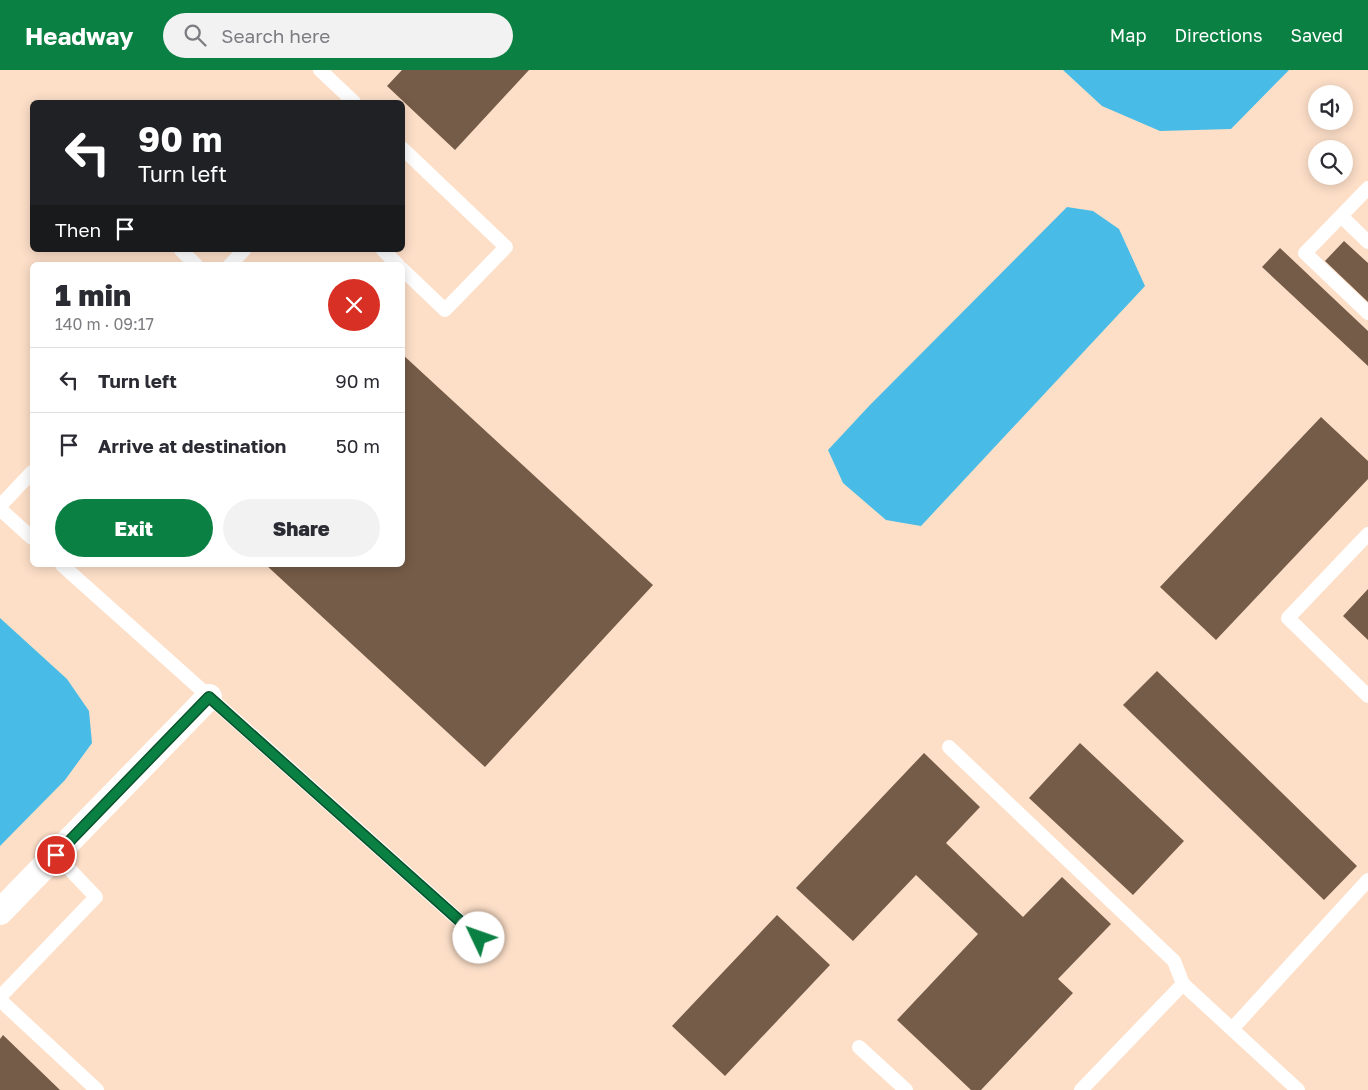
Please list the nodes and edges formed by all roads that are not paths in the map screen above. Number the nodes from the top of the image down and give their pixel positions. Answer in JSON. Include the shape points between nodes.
{"nodes":[{"id":1,"x":320,"y":70,"type":"edge"},
{"id":2,"x":352,"y":100,"type":"edge"},
{"id":3,"x":405,"y":151,"type":"edge"},
{"id":4,"x":1368,"y":188,"type":"edge"},
{"id":5,"x":1341,"y":216,"type":"junction"},
{"id":6,"x":1368,"y":242,"type":"edge"},
{"id":7,"x":183,"y":252,"type":"edge"},
{"id":8,"x":242,"y":252,"type":"edge"},
{"id":9,"x":385,"y":252,"type":"edge"},
{"id":10,"x":193,"y":262,"type":"edge"},
{"id":11,"x":233,"y":262,"type":"edge"},
{"id":12,"x":395,"y":262,"type":"edge"},
{"id":13,"x":405,"y":272,"type":"edge"},
{"id":14,"x":1368,"y":313,"type":"edge"},
{"id":15,"x":30,"y":474,"type":"edge"},
{"id":16,"x":0,"y":507,"type":"edge"},
{"id":17,"x":1368,"y":534,"type":"edge"},
{"id":18,"x":30,"y":536,"type":"edge"},
{"id":19,"x":64,"y":567,"type":"edge"},
{"id":20,"x":1368,"y":696,"type":"edge"},
{"id":21,"x":209,"y":697,"type":"junction"},
{"id":22,"x":949,"y":747,"type":"dead end"},
{"id":23,"x":56,"y":855,"type":"junction"},
{"id":24,"x":1368,"y":880,"type":"edge"},
{"id":25,"x":0,"y":912,"type":"edge"},
{"id":26,"x":479,"y":938,"type":"dead end"},
{"id":27,"x":1183,"y":984,"type":"junction"},
{"id":28,"x":0,"y":998,"type":"edge"},
{"id":29,"x":1232,"y":1029,"type":"junction"},
{"id":30,"x":859,"y":1047,"type":"dead end"},
{"id":31,"x":97,"y":1090,"type":"edge"},
{"id":32,"x":906,"y":1090,"type":"edge"},
{"id":33,"x":1080,"y":1090,"type":"edge"},
{"id":34,"x":1298,"y":1090,"type":"edge"}],
"edges":[{"from":1,"to":2,"type":"lane"},
{"from":3,"to":13,"type":"lane","via":[[506,247],[445,310]]},
{"from":4,"to":5,"type":"lane"},
{"from":5,"to":6,"type":"lane"},
{"from":5,"to":14,"type":"lane","via":[[1305,253]]},
{"from":7,"to":10,"type":"lane"},
{"from":8,"to":11,"type":"lane"},
{"from":9,"to":12,"type":"lane"},
{"from":15,"to":16,"type":"lane"},
{"from":16,"to":18,"type":"lane"},
{"from":17,"to":20,"type":"lane","via":[[1288,618]]},
{"from":19,"to":21,"type":"lane"},
{"from":21,"to":23,"type":"street"},
{"from":21,"to":26,"type":"lane"},
{"from":22,"to":27,"type":"lane","via":[[1174,961]]},
{"from":23,"to":25,"type":"street"},
{"from":23,"to":28,"type":"lane","via":[[96,897]]},
{"from":24,"to":29,"type":"lane"},
{"from":27,"to":29,"type":"lane"},
{"from":27,"to":33,"type":"lane"},
{"from":28,"to":31,"type":"lane"},
{"from":29,"to":34,"type":"lane"},
{"from":30,"to":32,"type":"lane"}]}
